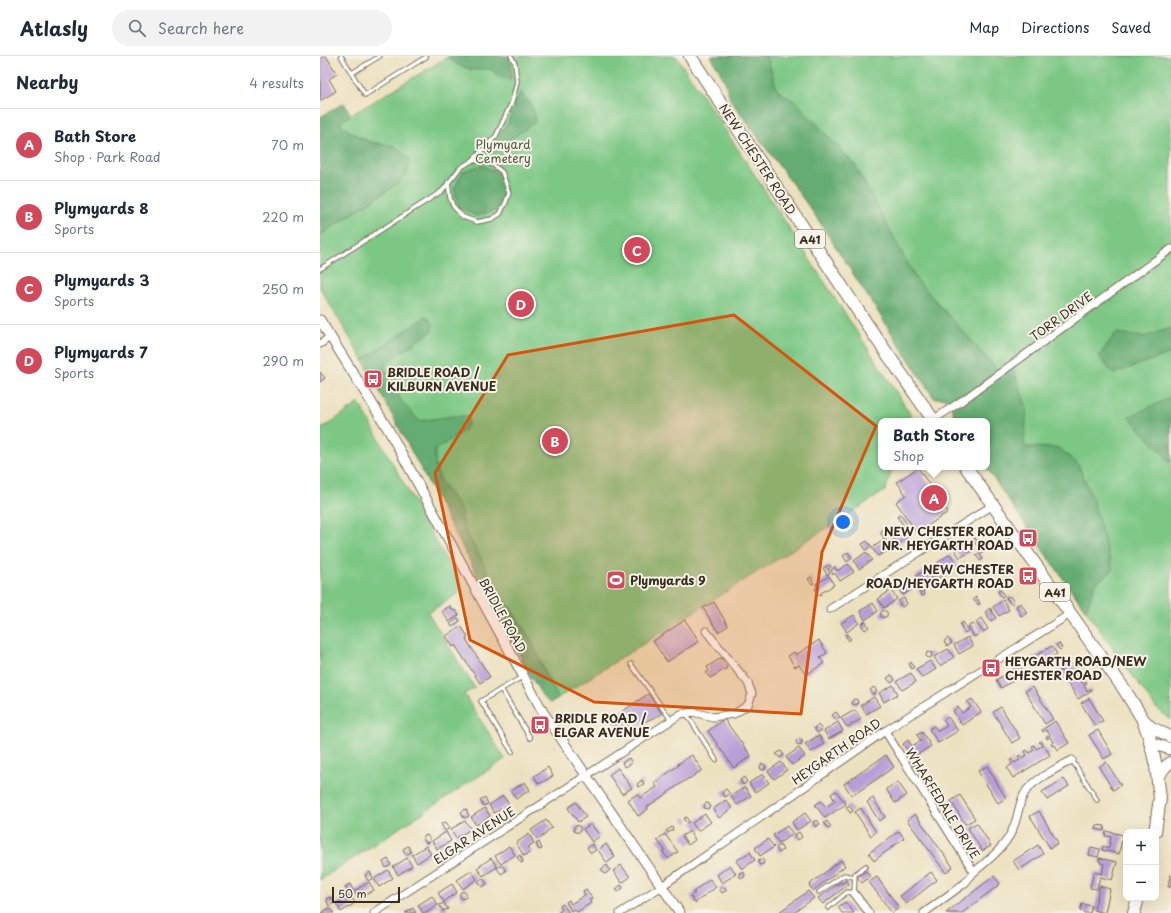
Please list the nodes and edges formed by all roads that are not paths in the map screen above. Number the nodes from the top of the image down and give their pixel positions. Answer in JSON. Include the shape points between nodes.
{"nodes":[{"id":1,"x":341,"y":56,"type":"edge"},
{"id":2,"x":380,"y":56,"type":"edge"},
{"id":3,"x":511,"y":56,"type":"edge"},
{"id":4,"x":690,"y":56,"type":"edge"},
{"id":5,"x":426,"y":57,"type":"dead end"},
{"id":6,"x":352,"y":73,"type":"junction"},
{"id":7,"x":473,"y":160,"type":"junction"},
{"id":8,"x":448,"y":182,"type":"junction"},
{"id":9,"x":1171,"y":249,"type":"edge"},
{"id":10,"x":320,"y":269,"type":"edge"},
{"id":11,"x":320,"y":320,"type":"edge"},
{"id":12,"x":330,"y":337,"type":"junction"},
{"id":13,"x":320,"y":344,"type":"edge"},
{"id":14,"x":933,"y":418,"type":"edge"},
{"id":15,"x":937,"y":418,"type":"edge"},
{"id":16,"x":968,"y":470,"type":"edge"},
{"id":17,"x":993,"y":505,"type":"junction"},
{"id":18,"x":830,"y":609,"type":"dead end"},
{"id":19,"x":1070,"y":614,"type":"junction"},
{"id":20,"x":706,"y":631,"type":"dead end"},
{"id":21,"x":631,"y":664,"type":"dead end"},
{"id":22,"x":523,"y":676,"type":"junction"},
{"id":23,"x":501,"y":689,"type":"junction"},
{"id":24,"x":686,"y":713,"type":"junction"},
{"id":25,"x":1142,"y":718,"type":"junction"},
{"id":26,"x":671,"y":720,"type":"junction"},
{"id":27,"x":885,"y":731,"type":"junction"},
{"id":28,"x":1171,"y":737,"type":"edge"},
{"id":29,"x":530,"y":738,"type":"dead end"},
{"id":30,"x":1150,"y":742,"type":"junction"},
{"id":31,"x":1171,"y":749,"type":"edge"},
{"id":32,"x":512,"y":752,"type":"dead end"},
{"id":33,"x":716,"y":760,"type":"dead end"},
{"id":34,"x":1072,"y":760,"type":"joint"},
{"id":35,"x":1171,"y":762,"type":"edge"},
{"id":36,"x":586,"y":776,"type":"junction"},
{"id":37,"x":1158,"y":776,"type":"junction"},
{"id":38,"x":1097,"y":800,"type":"dead end"},
{"id":39,"x":1155,"y":829,"type":"edge"},
{"id":40,"x":866,"y":866,"type":"dead end"},
{"id":41,"x":974,"y":872,"type":"junction"},
{"id":42,"x":854,"y":877,"type":"junction"},
{"id":43,"x":662,"y":886,"type":"junction"},
{"id":44,"x":819,"y":892,"type":"dead end"},
{"id":45,"x":854,"y":893,"type":"junction"},
{"id":46,"x":1137,"y":901,"type":"edge"},
{"id":47,"x":828,"y":908,"type":"dead end"},
{"id":48,"x":374,"y":913,"type":"edge"},
{"id":49,"x":620,"y":913,"type":"edge"},
{"id":50,"x":680,"y":913,"type":"edge"},
{"id":51,"x":869,"y":913,"type":"edge"},
{"id":52,"x":924,"y":913,"type":"edge"},
{"id":53,"x":1134,"y":913,"type":"edge"}],
"edges":[{"from":1,"to":6,"type":"lane"},
{"from":2,"to":6,"type":"lane"},
{"from":3,"to":7,"type":"lane","via":[[515,63],[517,82],[512,102],[496,136]]},
{"from":4,"to":14,"type":"highway","name":"NEW CHESTER ROAD","number":"A41"},
{"from":5,"to":6,"type":"lane","via":[[365,95]]},
{"from":7,"to":8,"type":"lane","via":[[460,168]]},
{"from":7,"to":8,"type":"lane","via":[[492,164],[502,172],[509,193],[500,214],[492,219],[477,222],[463,217],[452,206]]},
{"from":8,"to":10,"type":"lane","via":[[442,191]]},
{"from":9,"to":15,"type":"street","name":"TORR DRIVE"},
{"from":11,"to":12,"type":"street","name":"BRIDLE ROAD"},
{"from":12,"to":13,"type":"street"},
{"from":12,"to":22,"type":"street","name":"BRIDLE ROAD","via":[[388,429]]},
{"from":16,"to":17,"type":"highway","number":"A41"},
{"from":17,"to":18,"type":"street"},
{"from":17,"to":19,"type":"highway","number":"A41"},
{"from":19,"to":25,"type":"highway","number":"A41"},
{"from":19,"to":27,"type":"street","name":"HEYGARTH ROAD"},
{"from":20,"to":24,"type":"street","via":[[748,683],[752,694],[748,705],[734,714],[713,717],[693,712]]},
{"from":21,"to":26,"type":"lane"},
{"from":22,"to":23,"type":"lane"},
{"from":22,"to":36,"type":"street","name":"BRIDLE ROAD","via":[[543,712]]},
{"from":23,"to":29,"type":"lane"},
{"from":23,"to":32,"type":"lane","via":[[481,702]]},
{"from":24,"to":26,"type":"street","name":"ELGAR AVENUE"},
{"from":24,"to":33,"type":"lane"},
{"from":25,"to":28,"type":"main road","via":[[1151,727]]},
{"from":25,"to":30,"type":"highway","number":"A41"},
{"from":26,"to":36,"type":"street","name":"ELGAR AVENUE"},
{"from":27,"to":41,"type":"street","name":"WHARFEDALE DRIVE"},
{"from":27,"to":43,"type":"street","name":"HEYGARTH ROAD"},
{"from":30,"to":31,"type":"main road"},
{"from":30,"to":37,"type":"highway","number":"A41"},
{"from":34,"to":38,"type":"lane"},
{"from":34,"to":41,"type":"street","via":[[1034,783],[1020,803],[1015,824],[1004,844]]},
{"from":35,"to":37,"type":"main road"},
{"from":36,"to":43,"type":"street","name":"BRIDLE ROAD"},
{"from":36,"to":48,"type":"street","name":"ELGAR AVENUE"},
{"from":37,"to":39,"type":"highway","number":"A41","via":[[1160,798]]},
{"from":40,"to":42,"type":"lane"},
{"from":41,"to":52,"type":"street","name":"WHARFEDALE DRIVE","via":[[965,883]]},
{"from":42,"to":44,"type":"lane","via":[[844,875]]},
{"from":42,"to":45,"type":"lane"},
{"from":43,"to":49,"type":"street","name":"HEYGARTH ROAD"},
{"from":43,"to":50,"type":"street","name":"BRIDLE ROAD"},
{"from":45,"to":47,"type":"lane","via":[[847,892]]},
{"from":45,"to":51,"type":"street"},
{"from":46,"to":53,"type":"highway"}]}
